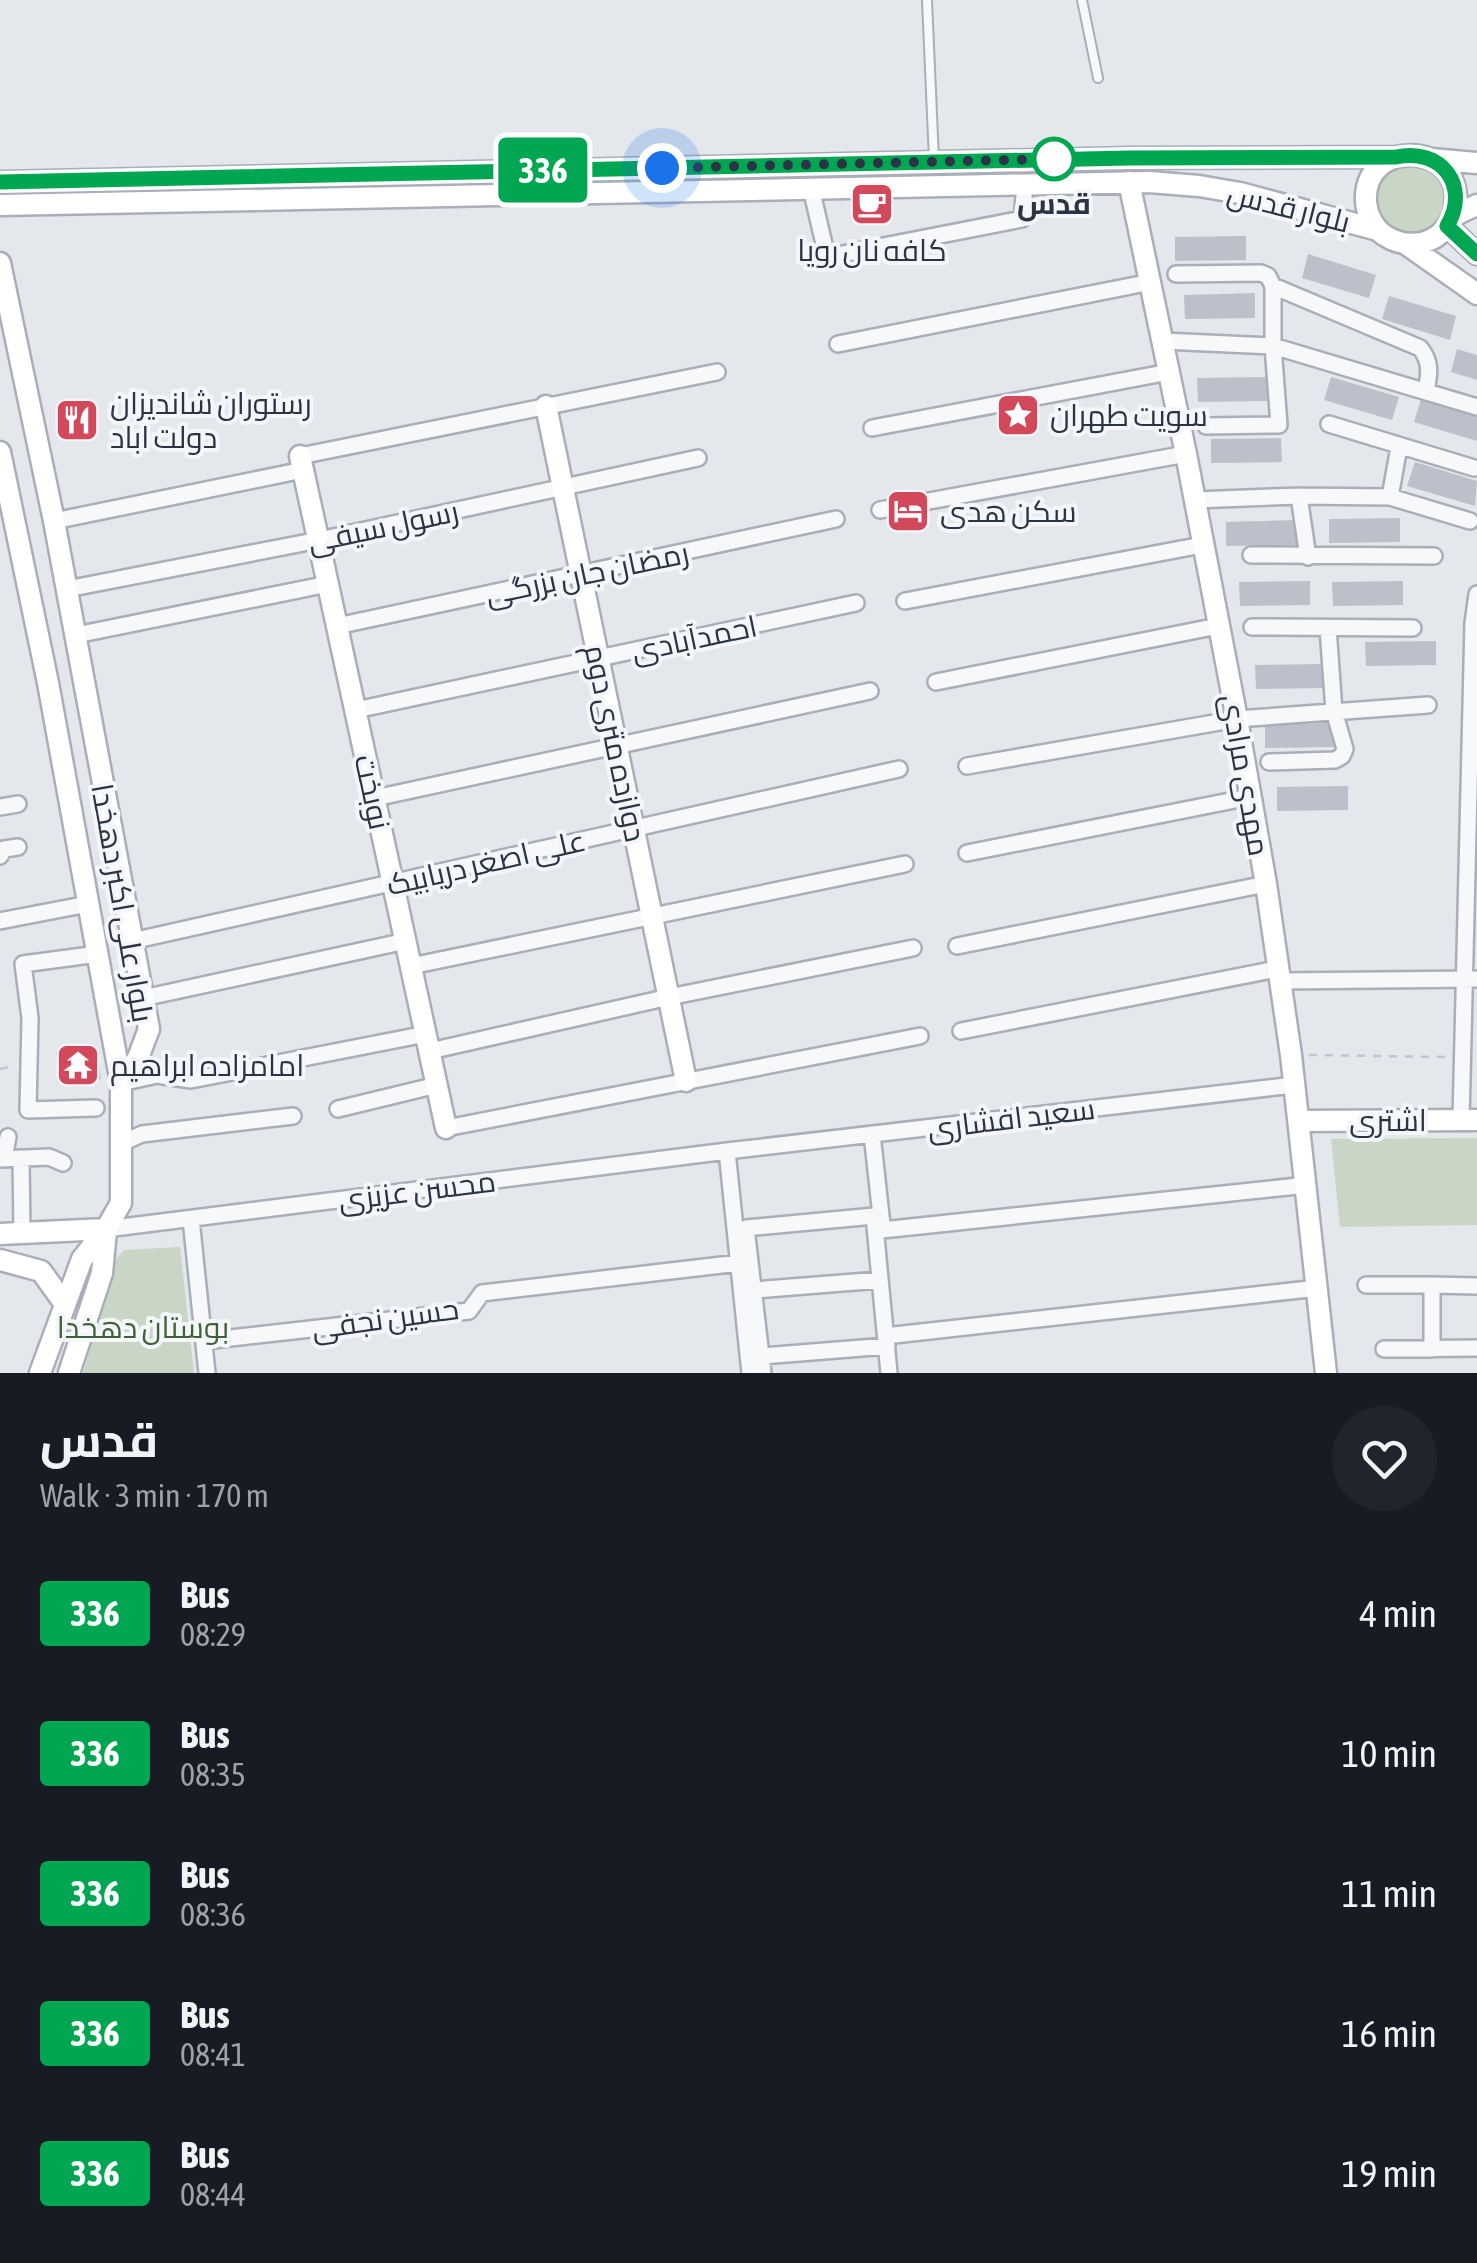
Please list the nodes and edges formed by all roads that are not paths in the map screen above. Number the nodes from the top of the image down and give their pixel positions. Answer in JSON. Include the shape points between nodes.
{"nodes":[{"id":1,"x":927,"y":0,"type":"edge"},
{"id":2,"x":1082,"y":0,"type":"edge"},
{"id":3,"x":1098,"y":78,"type":"dead end"},
{"id":4,"x":1396,"y":157,"type":"junction"},
{"id":5,"x":1431,"y":159,"type":"junction"},
{"id":6,"x":934,"y":162,"type":"junction"},
{"id":7,"x":1477,"y":163,"type":"edge"},
{"id":8,"x":0,"y":182,"type":"edge"},
{"id":9,"x":1129,"y":182,"type":"junction"},
{"id":10,"x":1024,"y":184,"type":"junction"},
{"id":11,"x":811,"y":188,"type":"junction"},
{"id":12,"x":0,"y":205,"type":"edge"},
{"id":13,"x":1477,"y":205,"type":"edge"},
{"id":14,"x":1450,"y":222,"type":"junction"},
{"id":15,"x":1378,"y":230,"type":"junction"},
{"id":16,"x":1406,"y":244,"type":"junction"},
{"id":17,"x":1477,"y":254,"type":"edge"},
{"id":18,"x":0,"y":263,"type":"edge"},
{"id":19,"x":1176,"y":274,"type":"dead end"},
{"id":20,"x":1151,"y":282,"type":"junction"},
{"id":21,"x":1272,"y":286,"type":"junction"},
{"id":22,"x":1477,"y":294,"type":"edge"},
{"id":23,"x":1163,"y":341,"type":"junction"},
{"id":24,"x":838,"y":344,"type":"dead end"},
{"id":25,"x":1272,"y":346,"type":"junction"},
{"id":26,"x":717,"y":372,"type":"dead end"},
{"id":27,"x":1169,"y":372,"type":"junction"},
{"id":28,"x":1426,"y":392,"type":"junction"},
{"id":29,"x":546,"y":406,"type":"junction"},
{"id":30,"x":1477,"y":407,"type":"edge"},
{"id":31,"x":1329,"y":424,"type":"dead end"},
{"id":32,"x":1206,"y":426,"type":"dead end"},
{"id":33,"x":872,"y":428,"type":"dead end"},
{"id":34,"x":1399,"y":447,"type":"junction"},
{"id":35,"x":0,"y":452,"type":"edge"},
{"id":36,"x":1186,"y":454,"type":"junction"},
{"id":37,"x":698,"y":458,"type":"dead end"},
{"id":38,"x":302,"y":463,"type":"junction"},
{"id":39,"x":1474,"y":468,"type":"dead end"},
{"id":40,"x":563,"y":488,"type":"junction"},
{"id":41,"x":1299,"y":496,"type":"junction"},
{"id":42,"x":1390,"y":497,"type":"junction"},
{"id":43,"x":1194,"y":500,"type":"junction"},
{"id":44,"x":880,"y":510,"type":"dead end"},
{"id":45,"x":836,"y":518,"type":"dead end"},
{"id":46,"x":54,"y":520,"type":"junction"},
{"id":47,"x":1470,"y":521,"type":"dead end"},
{"id":48,"x":319,"y":540,"type":"junction"},
{"id":49,"x":1202,"y":544,"type":"junction"},
{"id":50,"x":1250,"y":555,"type":"dead end"},
{"id":51,"x":1308,"y":556,"type":"junction"},
{"id":52,"x":1434,"y":556,"type":"dead end"},
{"id":53,"x":581,"y":574,"type":"junction"},
{"id":54,"x":328,"y":584,"type":"junction"},
{"id":55,"x":67,"y":589,"type":"junction"},
{"id":56,"x":1477,"y":594,"type":"edge"},
{"id":57,"x":906,"y":602,"type":"dead end"},
{"id":58,"x":856,"y":604,"type":"dead end"},
{"id":59,"x":338,"y":626,"type":"junction"},
{"id":60,"x":1218,"y":626,"type":"junction"},
{"id":61,"x":1252,"y":628,"type":"dead end"},
{"id":62,"x":1328,"y":628,"type":"junction"},
{"id":63,"x":1413,"y":628,"type":"dead end"},
{"id":64,"x":76,"y":635,"type":"junction"},
{"id":65,"x":598,"y":658,"type":"junction"},
{"id":66,"x":83,"y":676,"type":"junction"},
{"id":67,"x":936,"y":682,"type":"dead end"},
{"id":68,"x":48,"y":684,"type":"junction"},
{"id":69,"x":870,"y":691,"type":"dead end"},
{"id":70,"x":1428,"y":705,"type":"dead end"},
{"id":71,"x":356,"y":710,"type":"junction"},
{"id":72,"x":1334,"y":711,"type":"junction"},
{"id":73,"x":1237,"y":719,"type":"junction"},
{"id":74,"x":93,"y":731,"type":"junction"},
{"id":75,"x":58,"y":736,"type":"junction"},
{"id":76,"x":616,"y":746,"type":"junction"},
{"id":77,"x":1270,"y":762,"type":"dead end"},
{"id":78,"x":967,"y":766,"type":"dead end"},
{"id":79,"x":899,"y":769,"type":"dead end"},
{"id":80,"x":1250,"y":797,"type":"junction"},
{"id":81,"x":375,"y":798,"type":"junction"},
{"id":82,"x":18,"y":804,"type":"dead end"},
{"id":83,"x":0,"y":808,"type":"edge"},
{"id":84,"x":634,"y":829,"type":"junction"},
{"id":85,"x":18,"y":848,"type":"dead end"},
{"id":86,"x":967,"y":853,"type":"dead end"},
{"id":87,"x":0,"y":856,"type":"edge"},
{"id":88,"x":906,"y":864,"type":"dead end"},
{"id":89,"x":393,"y":883,"type":"junction"},
{"id":90,"x":1266,"y":884,"type":"junction"},
{"id":91,"x":88,"y":904,"type":"junction"},
{"id":92,"x":652,"y":916,"type":"junction"},
{"id":93,"x":0,"y":921,"type":"edge"},
{"id":94,"x":132,"y":942,"type":"junction"},
{"id":95,"x":406,"y":942,"type":"junction"},
{"id":96,"x":957,"y":946,"type":"dead end"},
{"id":97,"x":912,"y":948,"type":"dead end"},
{"id":98,"x":98,"y":954,"type":"junction"},
{"id":99,"x":411,"y":966,"type":"junction"},
{"id":100,"x":1279,"y":975,"type":"junction"},
{"id":101,"x":1471,"y":979,"type":"edge"},
{"id":102,"x":669,"y":997,"type":"junction"},
{"id":103,"x":143,"y":998,"type":"junction"},
{"id":104,"x":961,"y":1031,"type":"dead end"},
{"id":105,"x":920,"y":1036,"type":"dead end"},
{"id":106,"x":428,"y":1042,"type":"junction"},
{"id":107,"x":686,"y":1081,"type":"junction"},
{"id":108,"x":121,"y":1083,"type":"junction"},
{"id":109,"x":437,"y":1085,"type":"junction"},
{"id":110,"x":1294,"y":1085,"type":"junction"},
{"id":111,"x":96,"y":1108,"type":"dead end"},
{"id":112,"x":338,"y":1110,"type":"dead end"},
{"id":113,"x":293,"y":1116,"type":"dead end"},
{"id":114,"x":1469,"y":1120,"type":"edge"},
{"id":115,"x":1299,"y":1121,"type":"junction"},
{"id":116,"x":446,"y":1128,"type":"joint"},
{"id":117,"x":872,"y":1134,"type":"junction"},
{"id":118,"x":8,"y":1137,"type":"dead end"},
{"id":119,"x":122,"y":1143,"type":"junction"},
{"id":120,"x":727,"y":1151,"type":"junction"},
{"id":121,"x":22,"y":1158,"type":"junction"},
{"id":122,"x":2,"y":1159,"type":"edge"},
{"id":123,"x":63,"y":1163,"type":"dead end"},
{"id":124,"x":1307,"y":1185,"type":"junction"},
{"id":125,"x":191,"y":1218,"type":"junction"},
{"id":126,"x":106,"y":1229,"type":"junction"},
{"id":127,"x":882,"y":1230,"type":"junction"},
{"id":128,"x":0,"y":1234,"type":"edge"},
{"id":129,"x":22,"y":1234,"type":"junction"},
{"id":130,"x":0,"y":1260,"type":"edge"},
{"id":131,"x":738,"y":1263,"type":"junction"},
{"id":132,"x":880,"y":1280,"type":"junction"},
{"id":133,"x":1366,"y":1285,"type":"dead end"},
{"id":134,"x":1432,"y":1285,"type":"junction"},
{"id":135,"x":1477,"y":1286,"type":"edge"},
{"id":136,"x":1318,"y":1288,"type":"junction"},
{"id":137,"x":754,"y":1290,"type":"junction"},
{"id":138,"x":64,"y":1304,"type":"junction"},
{"id":139,"x":890,"y":1340,"type":"junction"},
{"id":140,"x":204,"y":1341,"type":"junction"},
{"id":141,"x":1477,"y":1348,"type":"edge"},
{"id":142,"x":1384,"y":1349,"type":"dead end"},
{"id":143,"x":1432,"y":1349,"type":"junction"},
{"id":144,"x":762,"y":1365,"type":"edge"},
{"id":145,"x":40,"y":1373,"type":"edge"},
{"id":146,"x":69,"y":1373,"type":"edge"},
{"id":147,"x":207,"y":1373,"type":"edge"},
{"id":148,"x":750,"y":1373,"type":"edge"},
{"id":149,"x":889,"y":1373,"type":"edge"},
{"id":150,"x":898,"y":1373,"type":"edge"},
{"id":151,"x":1326,"y":1373,"type":"edge"}],
"edges":[{"from":1,"to":6,"type":"lane"},
{"from":2,"to":3,"type":"lane"},
{"from":4,"to":5,"type":"street"},
{"from":4,"to":6,"type":"street","name":"بلوار قدس"},
{"from":4,"to":15,"type":"street","via":[[1367,188]]},
{"from":5,"to":7,"type":"street"},
{"from":5,"to":14,"type":"street","via":[[1454,186]]},
{"from":6,"to":8,"type":"street","name":"بلوار قدس"},
{"from":9,"to":10,"type":"street","name":"بلوار قدس"},
{"from":9,"to":15,"type":"street","name":"بلوار قدس","via":[[1240,193]]},
{"from":9,"to":20,"type":"street","name":"مهدی مرادی"},
{"from":10,"to":11,"type":"street","name":"بلوار قدس"},
{"from":10,"to":11,"type":"street","via":[[1022,219],[826,257]]},
{"from":11,"to":12,"type":"street","name":"بلوار قدس"},
{"from":13,"to":14,"type":"street"},
{"from":14,"to":16,"type":"street","via":[[1429,240]]},
{"from":14,"to":17,"type":"street"},
{"from":15,"to":16,"type":"street"},
{"from":16,"to":22,"type":"street"},
{"from":18,"to":46,"type":"street","name":"بلوار علی اکبر دهخدا"},
{"from":19,"to":21,"type":"street","via":[[1261,273]]},
{"from":20,"to":23,"type":"street","name":"مهدی مرادی"},
{"from":20,"to":24,"type":"street"},
{"from":21,"to":25,"type":"street"},
{"from":21,"to":28,"type":"street","via":[[1420,348],[1430,368]]},
{"from":23,"to":25,"type":"street"},
{"from":23,"to":27,"type":"street","name":"مهدی مرادی"},
{"from":25,"to":28,"type":"street"},
{"from":25,"to":32,"type":"street","via":[[1279,426]]},
{"from":26,"to":29,"type":"street"},
{"from":27,"to":33,"type":"street"},
{"from":27,"to":36,"type":"street","name":"مهدی مرادی"},
{"from":28,"to":30,"type":"street"},
{"from":29,"to":38,"type":"street"},
{"from":29,"to":40,"type":"street","name":"دوازده متری دوم"},
{"from":31,"to":34,"type":"street"},
{"from":34,"to":39,"type":"street"},
{"from":34,"to":42,"type":"street"},
{"from":35,"to":68,"type":"street","name":"بلوار علی اکبر دهخدا"},
{"from":36,"to":43,"type":"street","name":"مهدی مرادی"},
{"from":36,"to":44,"type":"street"},
{"from":37,"to":40,"type":"street","name":"رسول سیفی"},
{"from":38,"to":46,"type":"street"},
{"from":38,"to":48,"type":"street","name":"نوبخت"},
{"from":40,"to":48,"type":"street","name":"رسول سیفی"},
{"from":40,"to":53,"type":"street","name":"دوازده متری دوم"},
{"from":41,"to":42,"type":"street"},
{"from":41,"to":43,"type":"street"},
{"from":41,"to":51,"type":"street"},
{"from":42,"to":47,"type":"street"},
{"from":43,"to":49,"type":"street","name":"مهدی مرادی"},
{"from":45,"to":53,"type":"street","name":"رمضان جان بزرگی"},
{"from":46,"to":55,"type":"street","name":"بلوار علی اکبر دهخدا"},
{"from":48,"to":54,"type":"street","name":"نوبخت"},
{"from":48,"to":55,"type":"street","name":"رسول سیفی"},
{"from":49,"to":57,"type":"street"},
{"from":49,"to":60,"type":"street","name":"مهدی مرادی"},
{"from":50,"to":51,"type":"street"},
{"from":51,"to":52,"type":"street"},
{"from":53,"to":59,"type":"street","name":"رمضان جان بزرگی"},
{"from":53,"to":65,"type":"street","name":"دوازده متری دوم"},
{"from":54,"to":59,"type":"street","name":"نوبخت"},
{"from":54,"to":64,"type":"street"},
{"from":55,"to":64,"type":"street","name":"بلوار علی اکبر دهخدا"},
{"from":56,"to":101,"type":"street"},
{"from":58,"to":65,"type":"street","name":"احمدآبادی"},
{"from":59,"to":71,"type":"street","name":"نوبخت"},
{"from":60,"to":67,"type":"street"},
{"from":60,"to":73,"type":"street","name":"مهدی مرادی"},
{"from":61,"to":62,"type":"street"},
{"from":62,"to":63,"type":"street"},
{"from":62,"to":72,"type":"street"},
{"from":64,"to":66,"type":"street","name":"بلوار علی اکبر دهخدا"},
{"from":65,"to":71,"type":"street","name":"احمدآبادی"},
{"from":65,"to":76,"type":"street","name":"دوازده متری دوم"},
{"from":66,"to":68,"type":"street","via":[[69,693]]},
{"from":66,"to":74,"type":"street","name":"بلوار علی اکبر دهخدا"},
{"from":68,"to":75,"type":"street","name":"بلوار علی اکبر دهخدا"},
{"from":69,"to":76,"type":"street"},
{"from":70,"to":72,"type":"street"},
{"from":71,"to":81,"type":"street","name":"نوبخت"},
{"from":72,"to":73,"type":"street"},
{"from":72,"to":77,"type":"street","via":[[1342,756]]},
{"from":73,"to":78,"type":"street"},
{"from":73,"to":80,"type":"street","name":"مهدی مرادی"},
{"from":74,"to":75,"type":"street","via":[[74,723]]},
{"from":74,"to":94,"type":"street","name":"بلوار علی اکبر دهخدا"},
{"from":75,"to":91,"type":"street","name":"بلوار علی اکبر دهخدا"},
{"from":76,"to":81,"type":"street"},
{"from":76,"to":84,"type":"street","name":"دوازده متری دوم"},
{"from":79,"to":84,"type":"street","name":"علی اصغر دریابیک"},
{"from":80,"to":86,"type":"street"},
{"from":80,"to":90,"type":"street","name":"مهدی مرادی"},
{"from":81,"to":89,"type":"street","name":"نوبخت"},
{"from":82,"to":83,"type":"street"},
{"from":84,"to":89,"type":"street","name":"علی اصغر دریابیک"},
{"from":84,"to":92,"type":"street","name":"دوازده متری دوم"},
{"from":85,"to":87,"type":"street"},
{"from":88,"to":92,"type":"street"},
{"from":89,"to":94,"type":"street","name":"علی اصغر دریابیک"},
{"from":89,"to":95,"type":"street","name":"نوبخت"},
{"from":90,"to":96,"type":"street"},
{"from":90,"to":100,"type":"street","name":"مهدی مرادی"},
{"from":91,"to":93,"type":"street"},
{"from":91,"to":98,"type":"street","name":"بلوار علی اکبر دهخدا"},
{"from":92,"to":99,"type":"street"},
{"from":92,"to":102,"type":"street","name":"دوازده متری دوم"},
{"from":94,"to":103,"type":"street","name":"بلوار علی اکبر دهخدا"},
{"from":95,"to":99,"type":"street","name":"نوبخت"},
{"from":95,"to":103,"type":"street"},
{"from":97,"to":102,"type":"street"},
{"from":98,"to":108,"type":"street","name":"بلوار علی اکبر دهخدا"},
{"from":98,"to":111,"type":"street","via":[[23,964],[30,1018],[28,1110]]},
{"from":99,"to":106,"type":"street","name":"نوبخت"},
{"from":100,"to":101,"type":"street"},
{"from":100,"to":104,"type":"street"},
{"from":100,"to":110,"type":"street","name":"مهدی مرادی"},
{"from":101,"to":114,"type":"street","via":[[1462,1057]]},
{"from":102,"to":106,"type":"street"},
{"from":102,"to":107,"type":"street","name":"دوازده متری دوم"},
{"from":103,"to":108,"type":"street","name":"بلوار علی اکبر دهخدا","via":[[149,1029]]},
{"from":105,"to":107,"type":"street"},
{"from":106,"to":108,"type":"street","via":[[191,1080],[157,1075]]},
{"from":106,"to":109,"type":"street","name":"نوبخت"},
{"from":107,"to":116,"type":"street"},
{"from":108,"to":119,"type":"street"},
{"from":109,"to":112,"type":"street"},
{"from":109,"to":116,"type":"street","name":"نوبخت"},
{"from":110,"to":115,"type":"street","name":"مهدی مرادی"},
{"from":110,"to":117,"type":"street","name":"سعید افشاری"},
{"from":113,"to":119,"type":"street","via":[[142,1134]]},
{"from":114,"to":115,"type":"street","name":"اشتری"},
{"from":115,"to":124,"type":"street","name":"مهدی مرادی"},
{"from":117,"to":120,"type":"street","name":"سعید افشاری"},
{"from":117,"to":127,"type":"street"},
{"from":118,"to":122,"type":"street"},
{"from":119,"to":126,"type":"street","via":[[120,1202]]},
{"from":120,"to":125,"type":"street","name":"محسن عزیزی"},
{"from":120,"to":131,"type":"street"},
{"from":121,"to":122,"type":"street"},
{"from":121,"to":123,"type":"street"},
{"from":121,"to":129,"type":"street"},
{"from":124,"to":127,"type":"street"},
{"from":124,"to":136,"type":"street","name":"مهدی مرادی"},
{"from":125,"to":126,"type":"street","name":"محسن عزیزی"},
{"from":125,"to":140,"type":"street"},
{"from":126,"to":129,"type":"street"},
{"from":126,"to":138,"type":"street","via":[[82,1259]]},
{"from":126,"to":146,"type":"street","via":[[102,1274]]},
{"from":127,"to":139,"type":"street"},
{"from":128,"to":129,"type":"street"},
{"from":130,"to":138,"type":"street","via":[[41,1271]]},
{"from":131,"to":140,"type":"street","name":"حسین نجفی","via":[[482,1293],[469,1310]]},
{"from":131,"to":148,"type":"street"},
{"from":132,"to":137,"type":"street"},
{"from":132,"to":137,"type":"street","via":[[874,1216],[746,1228]]},
{"from":132,"to":139,"type":"street"},
{"from":133,"to":134,"type":"street"},
{"from":134,"to":135,"type":"street"},
{"from":134,"to":143,"type":"street"},
{"from":136,"to":139,"type":"street"},
{"from":136,"to":151,"type":"street","name":"مهدی مرادی"},
{"from":137,"to":144,"type":"street"},
{"from":138,"to":145,"type":"street"},
{"from":139,"to":144,"type":"street"},
{"from":139,"to":149,"type":"street"},
{"from":139,"to":150,"type":"street"},
{"from":140,"to":147,"type":"street"},
{"from":141,"to":143,"type":"street"},
{"from":142,"to":143,"type":"street"}]}
